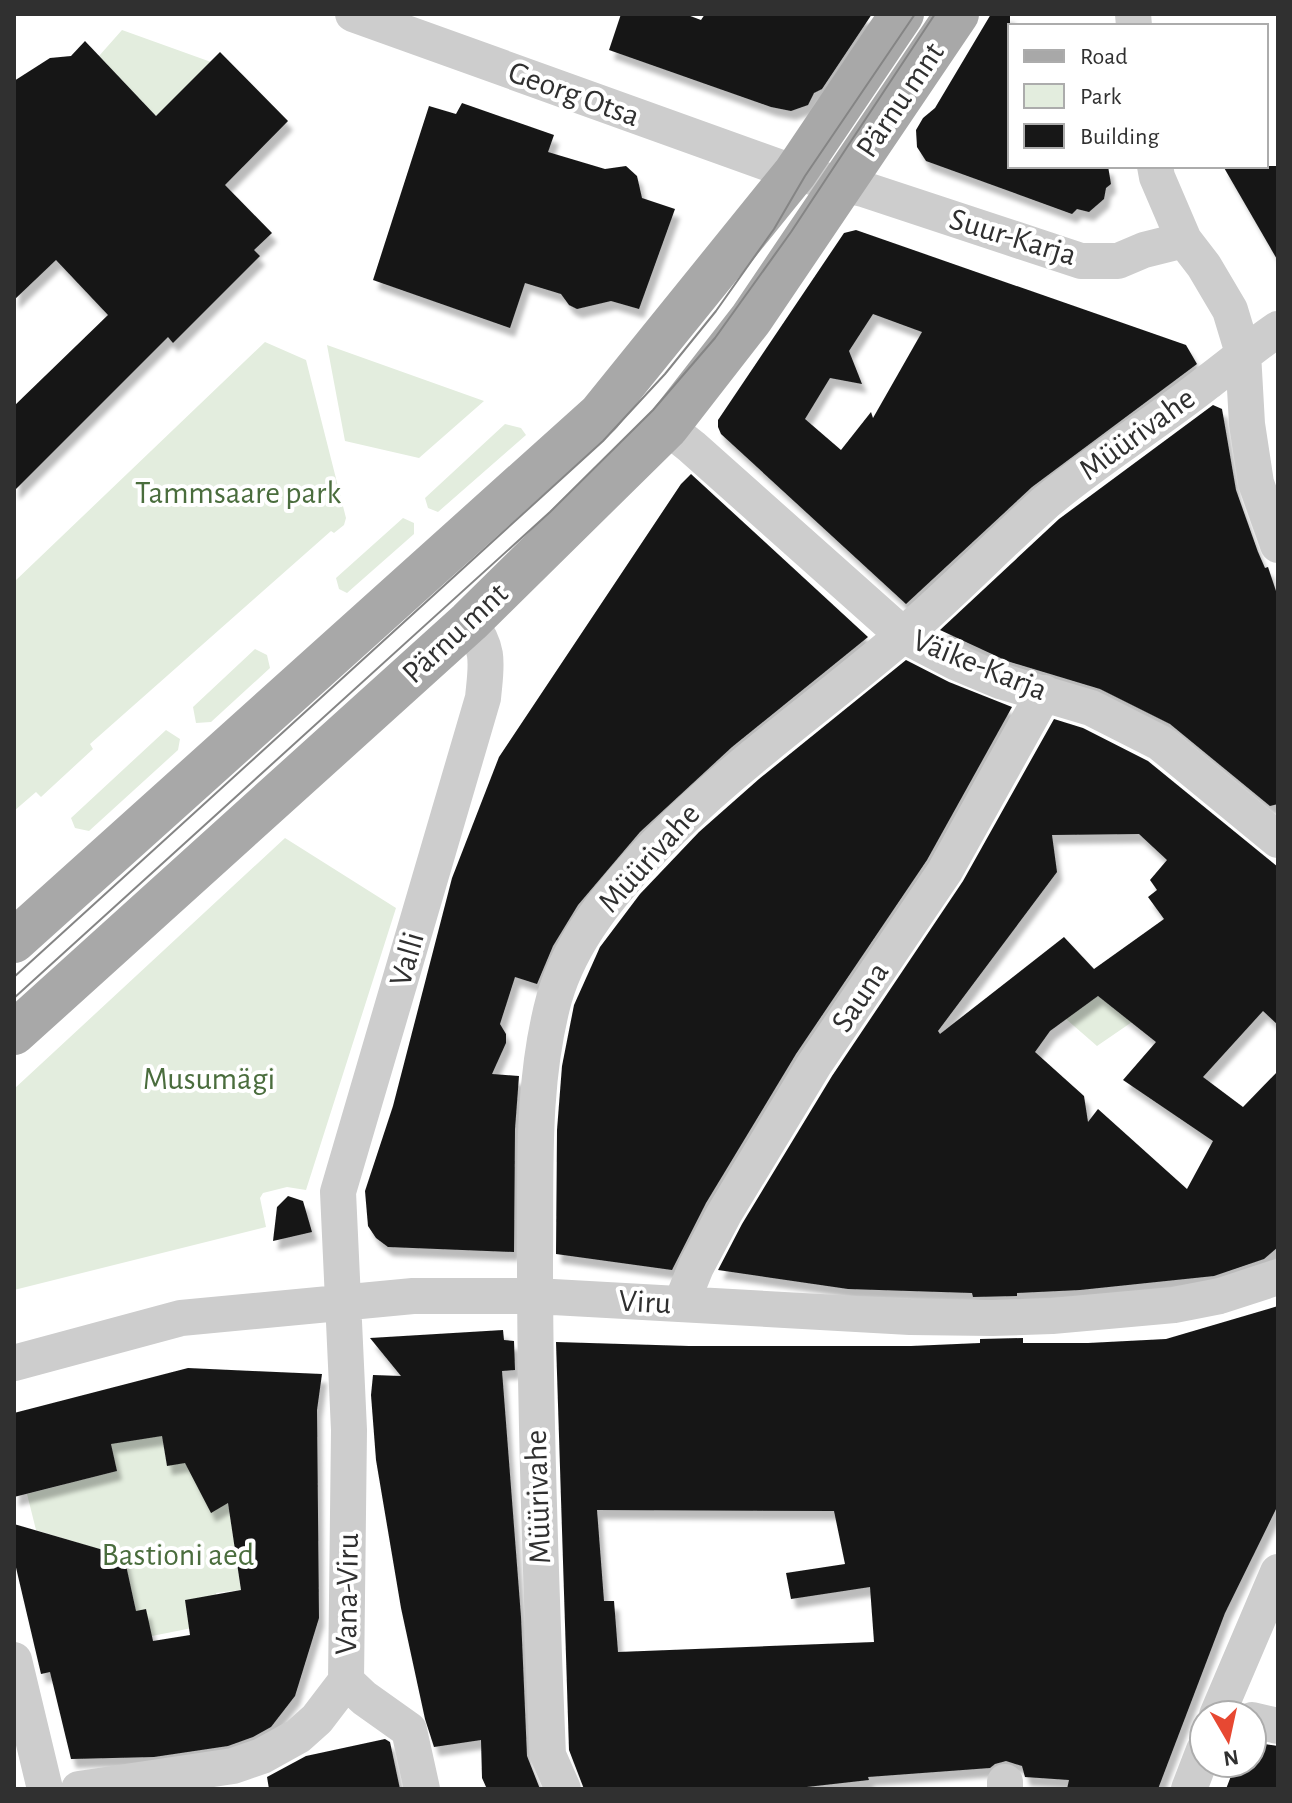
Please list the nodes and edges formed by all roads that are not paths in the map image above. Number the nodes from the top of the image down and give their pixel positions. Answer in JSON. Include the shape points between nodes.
{"nodes":[{"id":1,"x":353,"y":14,"type":"edge"},
{"id":2,"x":902,"y":14,"type":"edge"},
{"id":3,"x":957,"y":14,"type":"edge"},
{"id":4,"x":1155,"y":168,"type":"edge"},
{"id":5,"x":795,"y":173,"type":"junction"},
{"id":6,"x":843,"y":186,"type":"junction"},
{"id":7,"x":1184,"y":240,"type":"junction"},
{"id":8,"x":1278,"y":329,"type":"edge"},
{"id":9,"x":1278,"y":341,"type":"edge"},
{"id":10,"x":1243,"y":353,"type":"junction"},
{"id":11,"x":667,"y":427,"type":"junction"},
{"id":12,"x":1278,"y":545,"type":"edge"},
{"id":13,"x":469,"y":622,"type":"junction"},
{"id":14,"x":903,"y":635,"type":"junction"},
{"id":15,"x":1044,"y":693,"type":"junction"},
{"id":16,"x":1278,"y":840,"type":"edge"},
{"id":17,"x":14,"y":941,"type":"edge"},
{"id":18,"x":14,"y":1033,"type":"edge"},
{"id":19,"x":1278,"y":1277,"type":"edge"},
{"id":20,"x":535,"y":1296,"type":"junction"},
{"id":21,"x":344,"y":1303,"type":"junction"},
{"id":22,"x":681,"y":1304,"type":"junction"},
{"id":23,"x":14,"y":1363,"type":"edge"},
{"id":24,"x":1278,"y":1572,"type":"edge"},
{"id":25,"x":14,"y":1660,"type":"edge"},
{"id":26,"x":346,"y":1681,"type":"junction"},
{"id":27,"x":1236,"y":1699,"type":"edge"},
{"id":28,"x":45,"y":1789,"type":"edge"},
{"id":29,"x":79,"y":1789,"type":"edge"},
{"id":30,"x":422,"y":1789,"type":"edge"},
{"id":31,"x":563,"y":1789,"type":"edge"}],
"edges":[{"from":1,"to":5,"type":"street","name":"Georg Otsa"},
{"from":2,"to":5,"type":"main road","name":"Pärnu mnt"},
{"from":3,"to":6,"type":"main road","name":"Pärnu mnt"},
{"from":4,"to":7,"type":"street"},
{"from":5,"to":6,"type":"street","name":"Pärnu mnt"},
{"from":5,"to":17,"type":"main road","name":"Pärnu mnt","via":[[600,414]]},
{"from":6,"to":7,"type":"street","name":"Suur-Karja","via":[[1081,261],[1118,261]]},
{"from":6,"to":11,"type":"main road","name":"Pärnu mnt","via":[[751,319]]},
{"from":7,"to":10,"type":"street","via":[[1230,310]]},
{"from":8,"to":10,"type":"street","name":"Müürivahe"},
{"from":9,"to":10,"type":"street"},
{"from":10,"to":12,"type":"street","via":[[1256,483]]},
{"from":10,"to":14,"type":"street","name":"Müürivahe","via":[[1046,503]]},
{"from":11,"to":13,"type":"main road","name":"Pärnu mnt"},
{"from":11,"to":14,"type":"street","name":"Väike-Karja"},
{"from":13,"to":18,"type":"main road","name":"Pärnu mnt"},
{"from":13,"to":21,"type":"street","name":"Valli","via":[[482,637],[483,698],[338,1192]]},
{"from":14,"to":15,"type":"street","name":"Väike-Karja","via":[[1000,681]]},
{"from":14,"to":20,"type":"street","name":"Müürivahe","via":[[696,803],[615,887],[576,946],[555,996],[539,1088]]},
{"from":15,"to":16,"type":"street","name":"Väike-Karja","via":[[1091,708],[1160,743]]},
{"from":15,"to":22,"type":"street","name":"Sauna","via":[[945,871],[814,1065],[724,1214]]},
{"from":19,"to":22,"type":"street","name":"Viru","via":[[1174,1305],[1052,1316],[910,1317]]},
{"from":20,"to":21,"type":"street","name":"Viru","via":[[413,1296]]},
{"from":20,"to":22,"type":"street","name":"Viru"},
{"from":20,"to":31,"type":"street","name":"Müürivahe","via":[[548,1755]]},
{"from":21,"to":23,"type":"street","name":"Viru","via":[[181,1318]]},
{"from":21,"to":26,"type":"street","name":"Vana-Viru","via":[[349,1430]]},
{"from":24,"to":27,"type":"street"},
{"from":25,"to":28,"type":"street"},
{"from":26,"to":29,"type":"street","name":"Vana-Viru","via":[[298,1736],[262,1756],[233,1766]]},
{"from":26,"to":30,"type":"street","via":[[409,1730]]}]}
